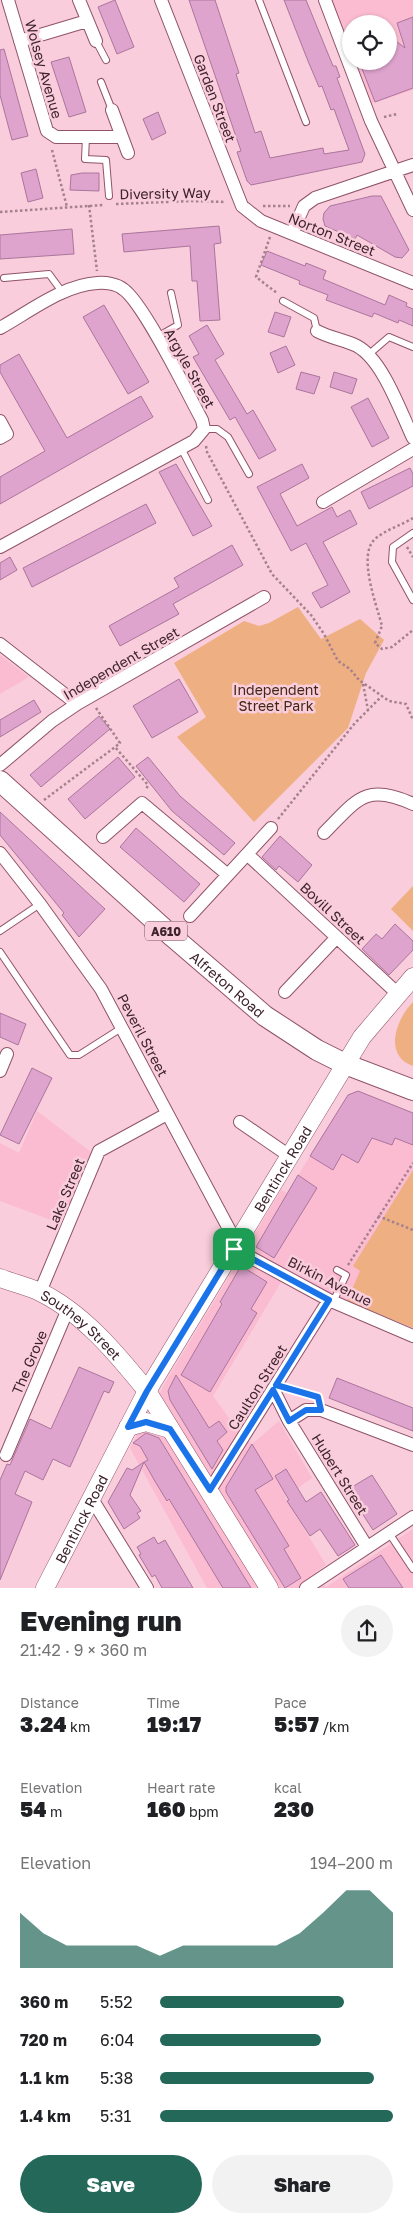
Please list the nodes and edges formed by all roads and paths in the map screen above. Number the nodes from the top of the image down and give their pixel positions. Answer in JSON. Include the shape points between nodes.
{"nodes":[{"id":1,"x":8,"y":0,"type":"edge"},
{"id":2,"x":79,"y":0,"type":"edge"},
{"id":3,"x":161,"y":0,"type":"edge"},
{"id":4,"x":259,"y":0,"type":"edge"},
{"id":5,"x":325,"y":0,"type":"edge"},
{"id":6,"x":86,"y":22,"type":"junction"},
{"id":7,"x":20,"y":41,"type":"junction"},
{"id":8,"x":96,"y":41,"type":"joint"},
{"id":9,"x":106,"y":60,"type":"dead end"},
{"id":10,"x":101,"y":82,"type":"dead end"},
{"id":11,"x":112,"y":110,"type":"joint"},
{"id":12,"x":306,"y":122,"type":"dead end"},
{"id":13,"x":47,"y":131,"type":"junction"},
{"id":14,"x":86,"y":137,"type":"junction"},
{"id":15,"x":121,"y":137,"type":"junction"},
{"id":16,"x":128,"y":153,"type":"dead end"},
{"id":17,"x":413,"y":165,"type":"edge"},
{"id":18,"x":394,"y":171,"type":"junction"},
{"id":19,"x":109,"y":196,"type":"dead end"},
{"id":20,"x":88,"y":205,"type":"junction"},
{"id":21,"x":242,"y":206,"type":"junction"},
{"id":22,"x":304,"y":206,"type":"junction"},
{"id":23,"x":67,"y":207,"type":"junction"},
{"id":24,"x":413,"y":210,"type":"edge"},
{"id":25,"x":0,"y":212,"type":"edge"},
{"id":26,"x":274,"y":227,"type":"junction"},
{"id":27,"x":292,"y":233,"type":"junction"},
{"id":28,"x":4,"y":278,"type":"dead end"},
{"id":29,"x":98,"y":283,"type":"junction"},
{"id":30,"x":413,"y":284,"type":"edge"},
{"id":31,"x":63,"y":293,"type":"junction"},
{"id":32,"x":171,"y":294,"type":"dead end"},
{"id":33,"x":283,"y":301,"type":"joint"},
{"id":34,"x":0,"y":328,"type":"edge"},
{"id":35,"x":317,"y":331,"type":"joint"},
{"id":36,"x":156,"y":338,"type":"junction"},
{"id":37,"x":333,"y":339,"type":"junction"},
{"id":38,"x":413,"y":347,"type":"edge"},
{"id":39,"x":328,"y":351,"type":"dead end"},
{"id":40,"x":368,"y":355,"type":"junction"},
{"id":41,"x":0,"y":421,"type":"edge"},
{"id":42,"x":204,"y":429,"type":"junction"},
{"id":43,"x":0,"y":438,"type":"edge"},
{"id":44,"x":413,"y":438,"type":"edge"},
{"id":45,"x":181,"y":448,"type":"junction"},
{"id":46,"x":413,"y":449,"type":"edge"},
{"id":47,"x":250,"y":474,"type":"dead end"},
{"id":48,"x":208,"y":500,"type":"dead end"},
{"id":49,"x":323,"y":502,"type":"dead end"},
{"id":50,"x":413,"y":518,"type":"edge"},
{"id":51,"x":413,"y":534,"type":"edge"},
{"id":52,"x":0,"y":547,"type":"edge"},
{"id":53,"x":264,"y":597,"type":"dead end"},
{"id":54,"x":413,"y":600,"type":"edge"},
{"id":55,"x":413,"y":630,"type":"edge"},
{"id":56,"x":0,"y":644,"type":"edge"},
{"id":57,"x":363,"y":684,"type":"junction"},
{"id":58,"x":382,"y":696,"type":"junction"},
{"id":59,"x":89,"y":698,"type":"junction"},
{"id":60,"x":77,"y":704,"type":"junction"},
{"id":61,"x":368,"y":710,"type":"junction"},
{"id":62,"x":413,"y":720,"type":"edge"},
{"id":63,"x":115,"y":747,"type":"junction"},
{"id":64,"x":0,"y":764,"type":"edge"},
{"id":65,"x":0,"y":781,"type":"edge"},
{"id":66,"x":142,"y":803,"type":"junction"},
{"id":67,"x":413,"y":804,"type":"edge"},
{"id":68,"x":30,"y":809,"type":"junction"},
{"id":69,"x":271,"y":828,"type":"joint"},
{"id":70,"x":324,"y":833,"type":"dead end"},
{"id":71,"x":103,"y":837,"type":"dead end"},
{"id":72,"x":248,"y":854,"type":"junction"},
{"id":73,"x":1,"y":856,"type":"edge"},
{"id":74,"x":228,"y":875,"type":"junction"},
{"id":75,"x":40,"y":904,"type":"junction"},
{"id":76,"x":190,"y":916,"type":"dead end"},
{"id":77,"x":0,"y":931,"type":"edge"},
{"id":78,"x":337,"y":937,"type":"junction"},
{"id":79,"x":0,"y":952,"type":"edge"},
{"id":80,"x":413,"y":977,"type":"edge"},
{"id":81,"x":285,"y":992,"type":"dead end"},
{"id":82,"x":398,"y":994,"type":"junction"},
{"id":83,"x":123,"y":1028,"type":"junction"},
{"id":84,"x":7,"y":1054,"type":"dead end"},
{"id":85,"x":345,"y":1064,"type":"junction"},
{"id":86,"x":0,"y":1071,"type":"edge"},
{"id":87,"x":413,"y":1090,"type":"edge"},
{"id":88,"x":167,"y":1114,"type":"junction"},
{"id":89,"x":240,"y":1122,"type":"dead end"},
{"id":90,"x":291,"y":1157,"type":"junction"},
{"id":91,"x":413,"y":1163,"type":"edge"},
{"id":92,"x":378,"y":1216,"type":"junction"},
{"id":93,"x":413,"y":1230,"type":"edge"},
{"id":94,"x":236,"y":1247,"type":"junction"},
{"id":95,"x":347,"y":1267,"type":"dead end"},
{"id":96,"x":337,"y":1270,"type":"dead end"},
{"id":97,"x":0,"y":1278,"type":"edge"},
{"id":98,"x":40,"y":1292,"type":"junction"},
{"id":99,"x":331,"y":1301,"type":"junction"},
{"id":100,"x":68,"y":1309,"type":"junction"},
{"id":101,"x":413,"y":1336,"type":"edge"},
{"id":102,"x":274,"y":1387,"type":"junction"},
{"id":103,"x":147,"y":1391,"type":"junction"},
{"id":104,"x":321,"y":1410,"type":"junction"},
{"id":105,"x":289,"y":1421,"type":"junction"},
{"id":106,"x":128,"y":1427,"type":"junction"},
{"id":107,"x":170,"y":1429,"type":"junction"},
{"id":108,"x":413,"y":1445,"type":"edge"},
{"id":109,"x":6,"y":1455,"type":"dead end"},
{"id":110,"x":210,"y":1490,"type":"junction"},
{"id":111,"x":92,"y":1499,"type":"junction"},
{"id":112,"x":413,"y":1517,"type":"edge"},
{"id":113,"x":389,"y":1532,"type":"junction"},
{"id":114,"x":367,"y":1547,"type":"junction"},
{"id":115,"x":413,"y":1569,"type":"edge"},
{"id":116,"x":45,"y":1588,"type":"edge"},
{"id":117,"x":147,"y":1588,"type":"edge"},
{"id":118,"x":269,"y":1588,"type":"edge"},
{"id":119,"x":306,"y":1588,"type":"edge"}],
"edges":[{"from":1,"to":7,"type":"street","name":"Wolsey Avenue"},
{"from":2,"to":6,"type":"street"},
{"from":3,"to":21,"type":"street","name":"Garden Street"},
{"from":4,"to":12,"type":"lane"},
{"from":5,"to":18,"type":"street","via":[[371,122]]},
{"from":6,"to":7,"type":"street"},
{"from":6,"to":8,"type":"street"},
{"from":7,"to":13,"type":"street","name":"Wolsey Avenue"},
{"from":8,"to":9,"type":"lane"},
{"from":10,"to":11,"type":"lane"},
{"from":11,"to":15,"type":"street"},
{"from":13,"to":14,"type":"street","name":"Wolsey Avenue","via":[[56,137]]},
{"from":13,"to":23,"type":"path"},
{"from":14,"to":15,"type":"street","name":"Wolsey Avenue"},
{"from":14,"to":19,"type":"lane","via":[[85,160],[106,160]]},
{"from":15,"to":16,"type":"street"},
{"from":17,"to":18,"type":"street"},
{"from":18,"to":22,"type":"street","via":[[315,198]]},
{"from":18,"to":24,"type":"street"},
{"from":20,"to":21,"type":"path","name":"Diversity Way","via":[[191,201]]},
{"from":20,"to":23,"type":"path","name":"Diversity Way"},
{"from":20,"to":29,"type":"path"},
{"from":21,"to":22,"type":"path","name":"Diversity Way"},
{"from":21,"to":26,"type":"street","name":"Norton Street"},
{"from":22,"to":27,"type":"street"},
{"from":23,"to":25,"type":"path","name":"Diversity Way"},
{"from":26,"to":27,"type":"street","name":"Norton Street"},
{"from":26,"to":33,"type":"path","via":[[256,277],[275,290]]},
{"from":27,"to":30,"type":"street","name":"Norton Street"},
{"from":28,"to":31,"type":"lane","via":[[49,274]]},
{"from":29,"to":31,"type":"street","name":"Argyle Street"},
{"from":29,"to":36,"type":"street","name":"Argyle Street","via":[[122,288],[130,295]]},
{"from":31,"to":34,"type":"street","name":"Argyle Street"},
{"from":32,"to":36,"type":"lane","via":[[178,325]]},
{"from":33,"to":35,"type":"lane","via":[[314,318]]},
{"from":35,"to":37,"type":"street"},
{"from":36,"to":42,"type":"street","name":"Argyle Street"},
{"from":37,"to":39,"type":"street"},
{"from":37,"to":40,"type":"street","via":[[358,346]]},
{"from":38,"to":40,"type":"lane","via":[[390,337]]},
{"from":40,"to":44,"type":"street","via":[[383,374]]},
{"from":41,"to":43,"type":"street","via":[[7,434]]},
{"from":42,"to":45,"type":"street","name":"Argyle Street","via":[[194,441]]},
{"from":42,"to":47,"type":"lane","via":[[217,429],[228,437]]},
{"from":42,"to":57,"type":"path","via":[[207,452],[272,574],[311,615],[338,661]]},
{"from":45,"to":48,"type":"lane"},
{"from":45,"to":52,"type":"street","name":"Argyle Street"},
{"from":46,"to":49,"type":"street","via":[[341,484]]},
{"from":50,"to":55,"type":"path","via":[[374,539],[367,551],[370,586],[382,626],[375,643],[382,648],[392,648]]},
{"from":51,"to":54,"type":"lane","via":[[393,547],[392,562]]},
{"from":53,"to":59,"type":"street","name":"Independent Street"},
{"from":56,"to":60,"type":"street"},
{"from":57,"to":58,"type":"path"},
{"from":57,"to":61,"type":"path"},
{"from":58,"to":61,"type":"path"},
{"from":58,"to":62,"type":"path","via":[[389,701],[406,704]]},
{"from":59,"to":60,"type":"street","name":"Independent Street"},
{"from":59,"to":63,"type":"path","via":[[120,743]]},
{"from":60,"to":64,"type":"street","name":"Independent Street"},
{"from":61,"to":69,"type":"path"},
{"from":63,"to":66,"type":"path","via":[[148,785]]},
{"from":63,"to":68,"type":"path"},
{"from":65,"to":68,"type":"main road","name":"Alfreton Road","number":"A610"},
{"from":66,"to":71,"type":"street"},
{"from":66,"to":74,"type":"street"},
{"from":67,"to":70,"type":"street","via":[[390,795],[369,795],[356,801]]},
{"from":68,"to":85,"type":"main road","name":"Alfreton Road","number":"A610","via":[[265,1016]]},
{"from":69,"to":72,"type":"street"},
{"from":72,"to":74,"type":"street"},
{"from":72,"to":78,"type":"street","name":"Bovill Street"},
{"from":73,"to":75,"type":"street","name":"Peveril Street"},
{"from":74,"to":76,"type":"street"},
{"from":75,"to":77,"type":"lane"},
{"from":75,"to":83,"type":"street","name":"Peveril Street","via":[[102,989]]},
{"from":78,"to":81,"type":"street"},
{"from":78,"to":82,"type":"street","name":"Bovill Street"},
{"from":79,"to":83,"type":"lane","via":[[70,1055],[79,1055]]},
{"from":80,"to":82,"type":"street","name":"Bentinck Road"},
{"from":82,"to":85,"type":"street","name":"Bentinck Road","via":[[362,1037]]},
{"from":83,"to":88,"type":"street","name":"Peveril Street"},
{"from":84,"to":86,"type":"street"},
{"from":85,"to":87,"type":"main road","name":"Alfreton Road","number":"A610"},
{"from":85,"to":90,"type":"street","name":"Bentinck Road"},
{"from":88,"to":94,"type":"street","name":"Peveril Street"},
{"from":88,"to":98,"type":"street","name":"Lake Street","via":[[100,1151]]},
{"from":89,"to":90,"type":"street"},
{"from":90,"to":94,"type":"street","name":"Bentinck Road"},
{"from":91,"to":92,"type":"path"},
{"from":92,"to":93,"type":"path"},
{"from":92,"to":95,"type":"path"},
{"from":94,"to":99,"type":"street","name":"Birkin Avenue"},
{"from":94,"to":103,"type":"street","name":"Bentinck Road"},
{"from":96,"to":99,"type":"lane","via":[[346,1275]]},
{"from":97,"to":98,"type":"street","name":"Southey Street"},
{"from":98,"to":100,"type":"street","name":"Southey Street"},
{"from":99,"to":101,"type":"street","name":"Birkin Avenue"},
{"from":99,"to":102,"type":"street","name":"Caulton Street"},
{"from":100,"to":103,"type":"street","name":"Southey Street","via":[[88,1325]]},
{"from":100,"to":109,"type":"street","name":"The Grove"},
{"from":102,"to":104,"type":"path","via":[[318,1397]]},
{"from":102,"to":105,"type":"street","name":"Hubert Street"},
{"from":102,"to":110,"type":"street","name":"Caulton Street"},
{"from":103,"to":106,"type":"street","name":"Bentinck Road"},
{"from":103,"to":107,"type":"street","name":"Southey Street"},
{"from":104,"to":105,"type":"street","via":[[306,1410]]},
{"from":104,"to":108,"type":"street"},
{"from":105,"to":114,"type":"street","name":"Hubert Street"},
{"from":106,"to":107,"type":"street","via":[[146,1422]]},
{"from":106,"to":111,"type":"street","name":"Bentinck Road"},
{"from":107,"to":110,"type":"street","name":"Southey Street"},
{"from":110,"to":118,"type":"street","name":"Southey Street"},
{"from":111,"to":116,"type":"street","name":"Bentinck Road"},
{"from":111,"to":117,"type":"street"},
{"from":112,"to":113,"type":"street"},
{"from":113,"to":114,"type":"street"},
{"from":113,"to":115,"type":"lane"},
{"from":114,"to":119,"type":"street"}]}
